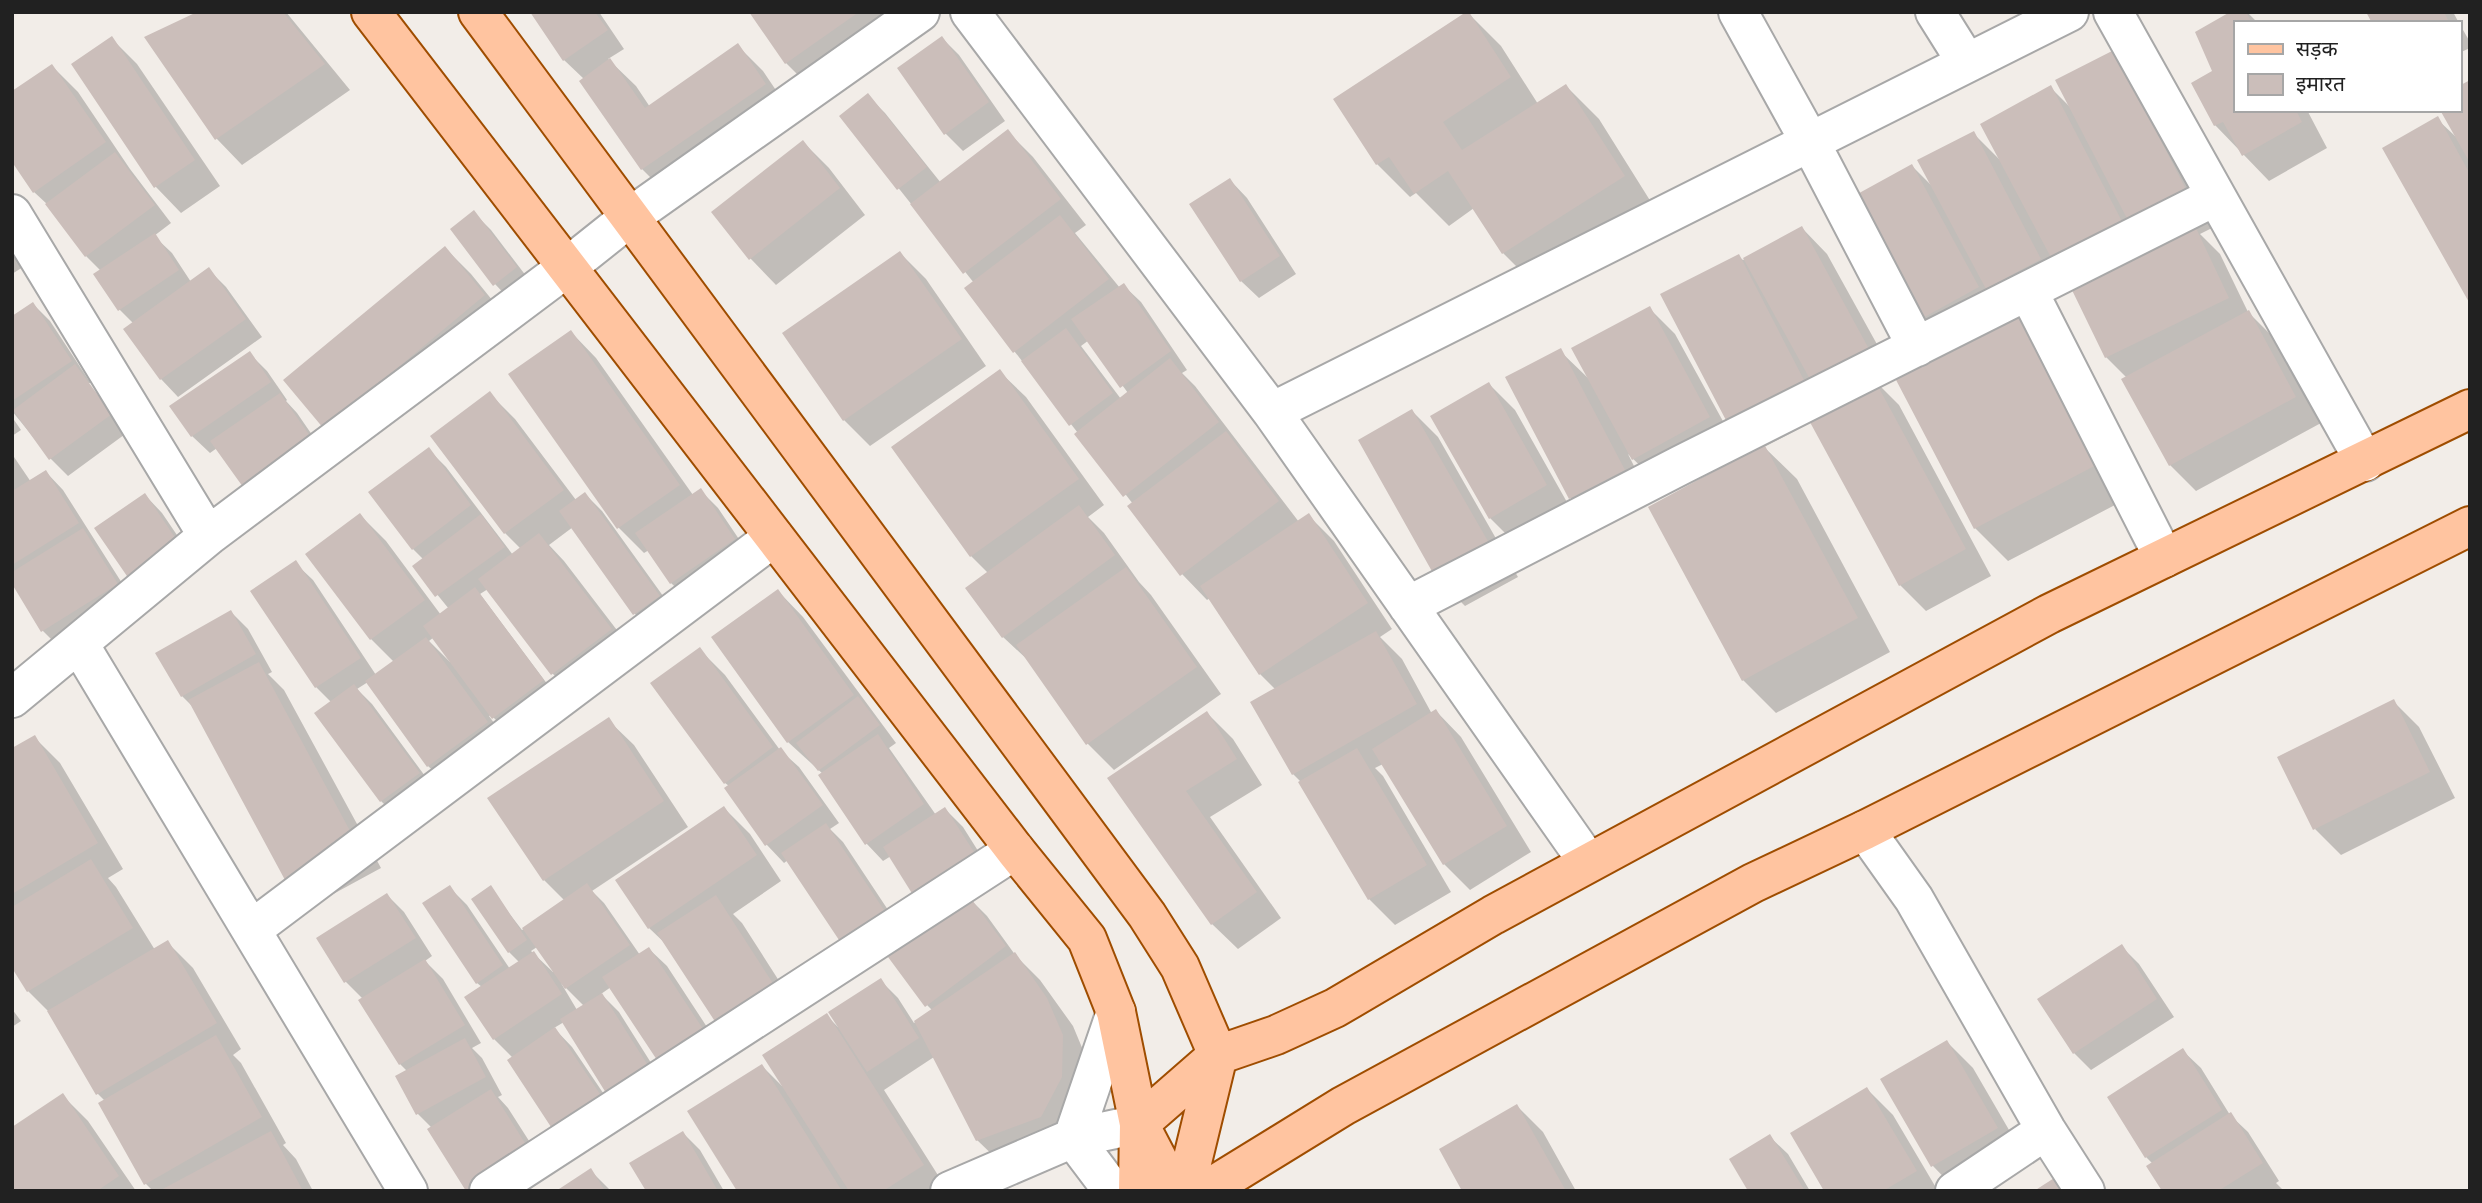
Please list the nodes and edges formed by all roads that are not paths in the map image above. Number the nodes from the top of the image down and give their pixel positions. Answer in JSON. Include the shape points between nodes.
{"nodes":[{"id":1,"x":371,"y":12,"type":"edge"},
{"id":2,"x":478,"y":12,"type":"edge"},
{"id":3,"x":920,"y":12,"type":"edge"},
{"id":4,"x":970,"y":12,"type":"edge"},
{"id":5,"x":1738,"y":12,"type":"edge"},
{"id":6,"x":1935,"y":12,"type":"edge"},
{"id":7,"x":2069,"y":12,"type":"edge"},
{"id":8,"x":2113,"y":12,"type":"edge"},
{"id":9,"x":1967,"y":64,"type":"junction"},
{"id":10,"x":1810,"y":142,"type":"junction"},
{"id":11,"x":2216,"y":196,"type":"junction"},
{"id":12,"x":12,"y":214,"type":"edge"},
{"id":13,"x":630,"y":217,"type":"junction"},
{"id":14,"x":566,"y":268,"type":"junction"},
{"id":15,"x":2028,"y":291,"type":"junction"},
{"id":16,"x":1917,"y":347,"type":"junction"},
{"id":17,"x":2470,"y":409,"type":"edge"},
{"id":18,"x":1272,"y":412,"type":"junction"},
{"id":19,"x":2365,"y":462,"type":"junction"},
{"id":20,"x":2470,"y":526,"type":"edge"},
{"id":21,"x":208,"y":536,"type":"junction"},
{"id":22,"x":774,"y":537,"type":"junction"},
{"id":23,"x":2164,"y":558,"type":"junction"},
{"id":24,"x":1408,"y":606,"type":"junction"},
{"id":25,"x":79,"y":644,"type":"junction"},
{"id":26,"x":16,"y":688,"type":"edge"},
{"id":27,"x":1865,"y":831,"type":"junction"},
{"id":28,"x":1015,"y":850,"type":"junction"},
{"id":29,"x":1588,"y":862,"type":"junction"},
{"id":30,"x":251,"y":930,"type":"junction"},
{"id":31,"x":1116,"y":1012,"type":"junction"},
{"id":32,"x":1218,"y":1055,"type":"junction"},
{"id":33,"x":1139,"y":1124,"type":"junction"},
{"id":34,"x":2046,"y":1130,"type":"junction"},
{"id":35,"x":1073,"y":1138,"type":"junction"},
{"id":36,"x":408,"y":1191,"type":"edge"},
{"id":37,"x":489,"y":1191,"type":"edge"},
{"id":38,"x":950,"y":1191,"type":"edge"},
{"id":39,"x":1113,"y":1191,"type":"edge"},
{"id":40,"x":1138,"y":1191,"type":"edge"},
{"id":41,"x":1174,"y":1191,"type":"edge"},
{"id":42,"x":1185,"y":1191,"type":"edge"},
{"id":43,"x":1205,"y":1191,"type":"edge"},
{"id":44,"x":1955,"y":1191,"type":"edge"},
{"id":45,"x":2085,"y":1191,"type":"edge"}],
"edges":[{"from":1,"to":14,"type":"main road"},
{"from":2,"to":13,"type":"main road"},
{"from":3,"to":13,"type":"street"},
{"from":4,"to":18,"type":"street"},
{"from":5,"to":10,"type":"street"},
{"from":6,"to":9,"type":"street"},
{"from":7,"to":9,"type":"street"},
{"from":8,"to":11,"type":"street"},
{"from":9,"to":10,"type":"street"},
{"from":10,"to":16,"type":"street"},
{"from":10,"to":18,"type":"street"},
{"from":11,"to":15,"type":"street"},
{"from":11,"to":19,"type":"street"},
{"from":12,"to":21,"type":"street"},
{"from":13,"to":14,"type":"street"},
{"from":13,"to":32,"type":"main road","via":[[1147,915],[1180,967]]},
{"from":14,"to":21,"type":"street"},
{"from":14,"to":22,"type":"main road"},
{"from":15,"to":16,"type":"street"},
{"from":15,"to":23,"type":"street"},
{"from":16,"to":24,"type":"street"},
{"from":17,"to":19,"type":"main road"},
{"from":18,"to":24,"type":"street"},
{"from":19,"to":23,"type":"main road"},
{"from":20,"to":27,"type":"main road"},
{"from":21,"to":25,"type":"street"},
{"from":22,"to":28,"type":"main road"},
{"from":22,"to":30,"type":"street"},
{"from":23,"to":29,"type":"main road","via":[[2049,614]]},
{"from":24,"to":29,"type":"street"},
{"from":25,"to":26,"type":"street"},
{"from":25,"to":30,"type":"street"},
{"from":27,"to":34,"type":"street","via":[[1914,899]]},
{"from":27,"to":43,"type":"main road","via":[[1753,883],[1355,1099]]},
{"from":28,"to":31,"type":"main road","via":[[1087,939]]},
{"from":28,"to":37,"type":"street"},
{"from":29,"to":32,"type":"main road","via":[[1335,1009]]},
{"from":30,"to":36,"type":"street"},
{"from":31,"to":33,"type":"main road"},
{"from":31,"to":35,"type":"street"},
{"from":32,"to":33,"type":"main road"},
{"from":32,"to":42,"type":"main road"},
{"from":33,"to":35,"type":"street"},
{"from":33,"to":40,"type":"main road"},
{"from":33,"to":41,"type":"main road"},
{"from":34,"to":44,"type":"street"},
{"from":34,"to":45,"type":"street"},
{"from":35,"to":38,"type":"street"},
{"from":35,"to":39,"type":"street"}]}
